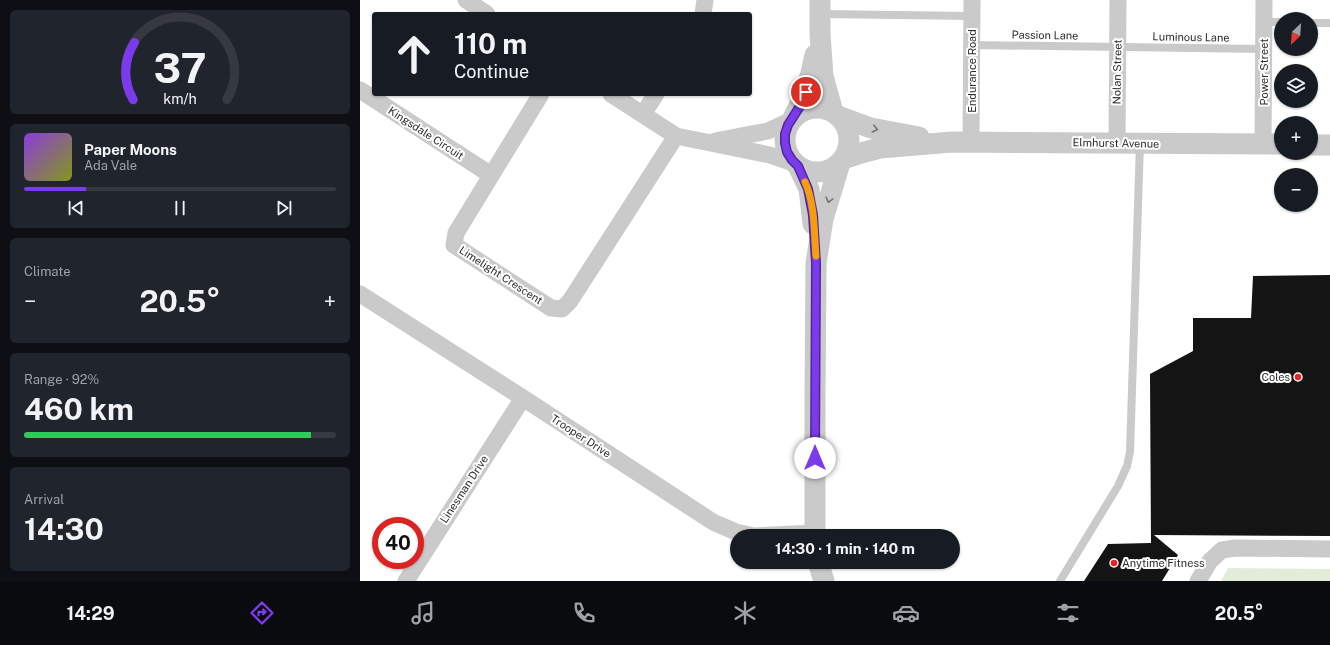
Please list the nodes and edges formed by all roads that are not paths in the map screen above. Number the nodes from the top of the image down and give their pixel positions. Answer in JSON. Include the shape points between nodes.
{"nodes":[{"id":1,"x":466,"y":0,"type":"edge"},
{"id":2,"x":705,"y":0,"type":"edge"},
{"id":3,"x":1118,"y":0,"type":"edge"},
{"id":4,"x":1264,"y":0,"type":"edge"},
{"id":5,"x":972,"y":8,"type":"edge"},
{"id":6,"x":484,"y":12,"type":"edge"},
{"id":7,"x":703,"y":12,"type":"edge"},
{"id":8,"x":820,"y":16,"type":"edge"},
{"id":9,"x":1264,"y":22,"type":"junction"},
{"id":10,"x":1274,"y":22,"type":"edge"},
{"id":11,"x":1318,"y":23,"type":"edge"},
{"id":12,"x":1330,"y":23,"type":"edge"},
{"id":13,"x":972,"y":45,"type":"junction"},
{"id":14,"x":1118,"y":46,"type":"junction"},
{"id":15,"x":1264,"y":49,"type":"junction"},
{"id":16,"x":360,"y":90,"type":"edge"},
{"id":17,"x":539,"y":96,"type":"edge"},
{"id":18,"x":614,"y":96,"type":"edge"},
{"id":19,"x":655,"y":96,"type":"edge"},
{"id":20,"x":643,"y":114,"type":"junction"},
{"id":21,"x":836,"y":114,"type":"junction"},
{"id":22,"x":793,"y":119,"type":"junction"},
{"id":23,"x":676,"y":136,"type":"junction"},
{"id":24,"x":708,"y":142,"type":"junction"},
{"id":25,"x":962,"y":142,"type":"junction"},
{"id":26,"x":1117,"y":143,"type":"junction"},
{"id":27,"x":1140,"y":143,"type":"junction"},
{"id":28,"x":1272,"y":144,"type":"edge"},
{"id":29,"x":1318,"y":144,"type":"edge"},
{"id":30,"x":1330,"y":145,"type":"edge"},
{"id":31,"x":842,"y":161,"type":"junction"},
{"id":32,"x":797,"y":165,"type":"junction"},
{"id":33,"x":491,"y":175,"type":"junction"},
{"id":34,"x":813,"y":224,"type":"joint"},
{"id":35,"x":816,"y":263,"type":"junction"},
{"id":36,"x":360,"y":294,"type":"edge"},
{"id":37,"x":523,"y":398,"type":"junction"},
{"id":38,"x":730,"y":529,"type":"edge"},
{"id":39,"x":815,"y":529,"type":"edge"},
{"id":40,"x":1330,"y":549,"type":"edge"},
{"id":41,"x":820,"y":569,"type":"edge"},
{"id":42,"x":406,"y":581,"type":"edge"},
{"id":43,"x":824,"y":581,"type":"edge"},
{"id":44,"x":1060,"y":581,"type":"edge"},
{"id":45,"x":1198,"y":581,"type":"edge"}],
"edges":[{"from":1,"to":6,"type":"street"},
{"from":2,"to":7,"type":"street"},
{"from":3,"to":14,"type":"street","name":"Nolan Street"},
{"from":4,"to":9,"type":"street","name":"Power Street"},
{"from":5,"to":8,"type":"lane"},
{"from":5,"to":13,"type":"street","name":"Endurance Road"},
{"from":8,"to":21,"type":"street","via":[[823,76]]},
{"from":8,"to":22,"type":"street","via":[[810,81]]},
{"from":9,"to":10,"type":"lane"},
{"from":9,"to":15,"type":"street","name":"Power Street"},
{"from":11,"to":12,"type":"lane"},
{"from":13,"to":14,"type":"lane","name":"Passion Lane"},
{"from":13,"to":25,"type":"street","name":"Endurance Road"},
{"from":14,"to":15,"type":"lane","name":"Luminous Lane"},
{"from":14,"to":26,"type":"street","name":"Nolan Street"},
{"from":15,"to":28,"type":"street","name":"Power Street"},
{"from":16,"to":33,"type":"street","name":"Kingsdale Circuit"},
{"from":17,"to":33,"type":"street","name":"Limelight Crescent"},
{"from":18,"to":20,"type":"street"},
{"from":19,"to":20,"type":"street"},
{"from":20,"to":23,"type":"street"},
{"from":21,"to":22,"type":"street","via":[[816,108],[800,112]]},
{"from":21,"to":25,"type":"street","name":"Elmhurst Avenue","one_way":true,"via":[[871,128]]},
{"from":21,"to":31,"type":"street","via":[[848,132],[848,151]]},
{"from":22,"to":24,"type":"street","via":[[768,131]]},
{"from":22,"to":32,"type":"street","via":[[785,134],[785,143],[787,152]]},
{"from":23,"to":24,"type":"street"},
{"from":23,"to":33,"type":"street","name":"Limelight Crescent","via":[[570,301],[562,309],[551,308],[454,245],[456,233]]},
{"from":24,"to":32,"type":"street","via":[[770,155]]},
{"from":25,"to":26,"type":"street","name":"Elmhurst Avenue"},
{"from":25,"to":31,"type":"street","name":"Elmhurst Avenue","via":[[880,148]]},
{"from":26,"to":27,"type":"street","name":"Elmhurst Avenue"},
{"from":27,"to":28,"type":"street","name":"Elmhurst Avenue"},
{"from":27,"to":44,"type":"lane","via":[[1128,466]]},
{"from":29,"to":30,"type":"street"},
{"from":31,"to":32,"type":"street","via":[[831,169],[820,172],[809,171]]},
{"from":31,"to":35,"type":"street","one_way":true,"via":[[824,219]]},
{"from":32,"to":34,"type":"street","via":[[808,189]]},
{"from":34,"to":35,"type":"street"},
{"from":35,"to":39,"type":"street"},
{"from":36,"to":37,"type":"street","name":"Trooper Drive"},
{"from":37,"to":38,"type":"street","name":"Trooper Drive","via":[[713,522]]},
{"from":37,"to":42,"type":"street","name":"Linesman Drive"},
{"from":40,"to":45,"type":"street","via":[[1222,550],[1210,561]]},
{"from":41,"to":43,"type":"street"}]}
